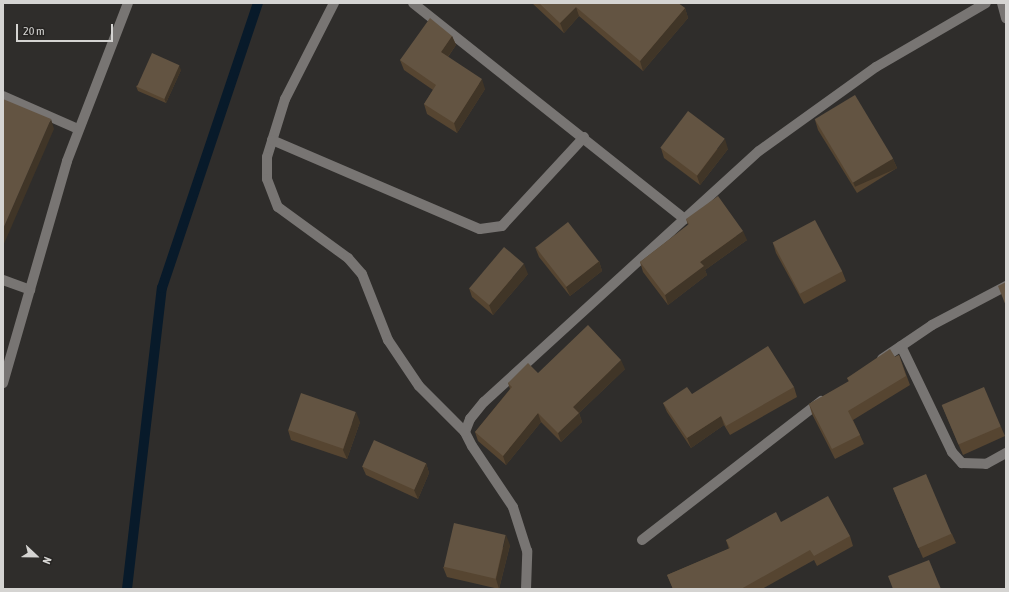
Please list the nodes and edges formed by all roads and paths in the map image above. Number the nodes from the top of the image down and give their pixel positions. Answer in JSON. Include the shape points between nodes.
{"nodes":[{"id":1,"x":128,"y":3,"type":"edge"},
{"id":2,"x":334,"y":3,"type":"edge"},
{"id":3,"x":413,"y":3,"type":"edge"},
{"id":4,"x":986,"y":3,"type":"edge"},
{"id":5,"x":1002,"y":3,"type":"edge"},
{"id":6,"x":1006,"y":18,"type":"edge"},
{"id":7,"x":3,"y":96,"type":"edge"},
{"id":8,"x":78,"y":129,"type":"junction"},
{"id":9,"x":584,"y":137,"type":"junction"},
{"id":10,"x":272,"y":140,"type":"junction"},
{"id":11,"x":685,"y":219,"type":"junction"},
{"id":12,"x":3,"y":280,"type":"edge"},
{"id":13,"x":1006,"y":286,"type":"edge"},
{"id":14,"x":30,"y":290,"type":"junction"},
{"id":15,"x":901,"y":346,"type":"junction"},
{"id":16,"x":875,"y":364,"type":"edge"},
{"id":17,"x":3,"y":384,"type":"edge"},
{"id":18,"x":829,"y":395,"type":"edge"},
{"id":19,"x":466,"y":432,"type":"junction"},
{"id":20,"x":1006,"y":453,"type":"edge"},
{"id":21,"x":642,"y":540,"type":"dead end"},
{"id":22,"x":526,"y":589,"type":"edge"}],
"edges":[{"from":1,"to":8,"type":"street"},
{"from":2,"to":10,"type":"street","via":[[284,99]]},
{"from":3,"to":9,"type":"street"},
{"from":4,"to":11,"type":"street","via":[[864,76],[759,151]]},
{"from":5,"to":6,"type":"street"},
{"from":7,"to":8,"type":"street"},
{"from":8,"to":14,"type":"street"},
{"from":9,"to":10,"type":"street","via":[[502,226],[480,229]]},
{"from":9,"to":11,"type":"street"},
{"from":10,"to":19,"type":"street","via":[[267,157],[267,179],[278,206],[348,258],[362,274],[388,340],[419,386]]},
{"from":11,"to":19,"type":"street","via":[[484,402],[470,419]]},
{"from":12,"to":14,"type":"street"},
{"from":13,"to":15,"type":"street","via":[[932,325]]},
{"from":14,"to":17,"type":"street"},
{"from":15,"to":16,"type":"street"},
{"from":15,"to":20,"type":"street","via":[[952,452],[962,464],[986,464]]},
{"from":18,"to":21,"type":"street","via":[[790,421]]},
{"from":19,"to":22,"type":"street","via":[[513,507],[527,551]]}]}
